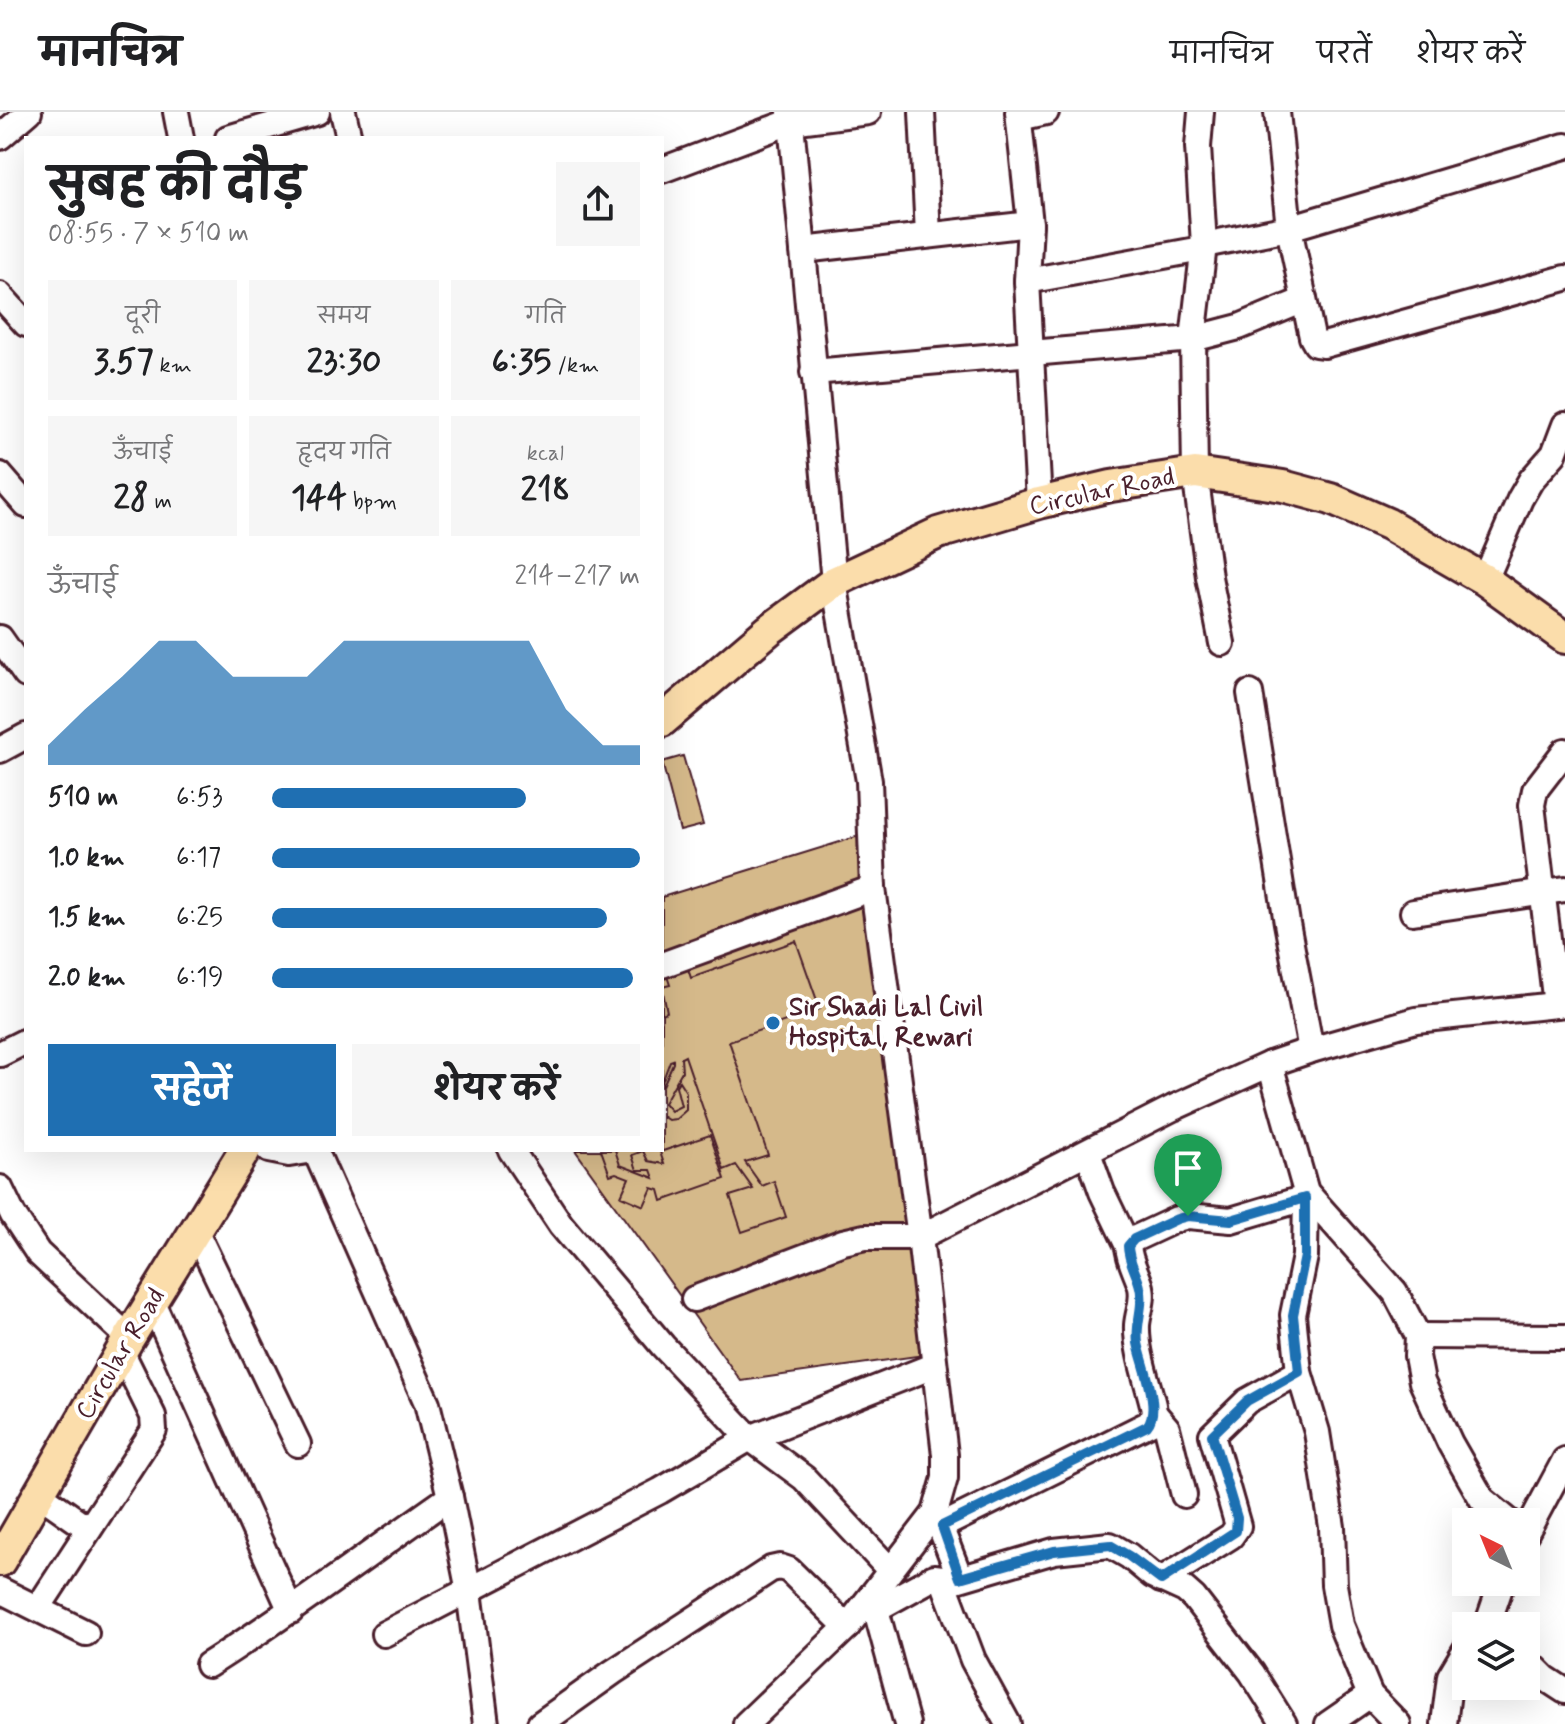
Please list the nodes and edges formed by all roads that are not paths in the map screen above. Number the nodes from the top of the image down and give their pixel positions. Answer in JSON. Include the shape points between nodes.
{"nodes":[{"id":1,"x":176,"y":112,"type":"edge"},
{"id":2,"x":317,"y":112,"type":"edge"},
{"id":3,"x":343,"y":112,"type":"edge"},
{"id":4,"x":868,"y":112,"type":"edge"},
{"id":5,"x":922,"y":112,"type":"edge"},
{"id":6,"x":1046,"y":112,"type":"edge"},
{"id":7,"x":1277,"y":112,"type":"edge"},
{"id":8,"x":1207,"y":114,"type":"edge"},
{"id":9,"x":1019,"y":115,"type":"edge"},
{"id":10,"x":790,"y":117,"type":"edge"},
{"id":11,"x":181,"y":136,"type":"edge"},
{"id":12,"x":235,"y":136,"type":"edge"},
{"id":13,"x":349,"y":136,"type":"edge"},
{"id":14,"x":1565,"y":146,"type":"edge"},
{"id":15,"x":664,"y":169,"type":"edge"},
{"id":16,"x":1030,"y":224,"type":"junction"},
{"id":17,"x":1289,"y":228,"type":"junction"},
{"id":18,"x":928,"y":235,"type":"junction"},
{"id":19,"x":1203,"y":247,"type":"junction"},
{"id":20,"x":803,"y":250,"type":"junction"},
{"id":21,"x":1565,"y":278,"type":"edge"},
{"id":22,"x":1027,"y":281,"type":"junction"},
{"id":23,"x":0,"y":295,"type":"edge"},
{"id":24,"x":1304,"y":300,"type":"junction"},
{"id":25,"x":24,"y":322,"type":"edge"},
{"id":26,"x":1193,"y":339,"type":"junction"},
{"id":27,"x":1032,"y":355,"type":"junction"},
{"id":28,"x":813,"y":372,"type":"junction"},
{"id":29,"x":1565,"y":425,"type":"edge"},
{"id":30,"x":1195,"y":473,"type":"junction"},
{"id":31,"x":0,"y":475,"type":"edge"},
{"id":32,"x":24,"y":503,"type":"edge"},
{"id":33,"x":1039,"y":503,"type":"junction"},
{"id":34,"x":1485,"y":580,"type":"junction"},
{"id":35,"x":834,"y":582,"type":"junction"},
{"id":36,"x":1562,"y":629,"type":"edge"},
{"id":37,"x":0,"y":638,"type":"edge"},
{"id":38,"x":1222,"y":643,"type":"dead end"},
{"id":39,"x":24,"y":672,"type":"edge"},
{"id":40,"x":1250,"y":693,"type":"dead end"},
{"id":41,"x":664,"y":719,"type":"edge"},
{"id":42,"x":24,"y":737,"type":"edge"},
{"id":43,"x":0,"y":750,"type":"edge"},
{"id":44,"x":1565,"y":751,"type":"edge"},
{"id":45,"x":873,"y":888,"type":"junction"},
{"id":46,"x":1554,"y":891,"type":"edge"},
{"id":47,"x":1413,"y":912,"type":"dead end"},
{"id":48,"x":664,"y":964,"type":"edge"},
{"id":49,"x":1561,"y":1004,"type":"edge"},
{"id":50,"x":24,"y":1042,"type":"edge"},
{"id":51,"x":1311,"y":1050,"type":"junction"},
{"id":52,"x":0,"y":1054,"type":"edge"},
{"id":53,"x":1270,"y":1064,"type":"junction"},
{"id":54,"x":244,"y":1152,"type":"edge"},
{"id":55,"x":279,"y":1152,"type":"edge"},
{"id":56,"x":302,"y":1152,"type":"edge"},
{"id":57,"x":316,"y":1152,"type":"edge"},
{"id":58,"x":512,"y":1152,"type":"edge"},
{"id":59,"x":1088,"y":1153,"type":"junction"},
{"id":60,"x":0,"y":1188,"type":"edge"},
{"id":61,"x":1306,"y":1195,"type":"junction"},
{"id":62,"x":195,"y":1230,"type":"junction"},
{"id":63,"x":920,"y":1237,"type":"junction"},
{"id":64,"x":1128,"y":1246,"type":"junction"},
{"id":65,"x":694,"y":1299,"type":"dead end"},
{"id":66,"x":152,"y":1302,"type":"junction"},
{"id":67,"x":1418,"y":1336,"type":"junction"},
{"id":68,"x":1565,"y":1337,"type":"edge"},
{"id":69,"x":125,"y":1344,"type":"junction"},
{"id":70,"x":933,"y":1366,"type":"junction"},
{"id":71,"x":1299,"y":1372,"type":"junction"},
{"id":72,"x":1154,"y":1413,"type":"junction"},
{"id":73,"x":750,"y":1438,"type":"junction"},
{"id":74,"x":298,"y":1444,"type":"dead end"},
{"id":75,"x":1565,"y":1460,"type":"edge"},
{"id":76,"x":39,"y":1494,"type":"junction"},
{"id":77,"x":1184,"y":1495,"type":"dead end"},
{"id":78,"x":450,"y":1497,"type":"junction"},
{"id":79,"x":1493,"y":1508,"type":"edge"},
{"id":80,"x":1539,"y":1508,"type":"edge"},
{"id":81,"x":939,"y":1520,"type":"junction"},
{"id":82,"x":89,"y":1529,"type":"junction"},
{"id":83,"x":0,"y":1561,"type":"edge"},
{"id":84,"x":890,"y":1570,"type":"junction"},
{"id":85,"x":1161,"y":1580,"type":"junction"},
{"id":86,"x":953,"y":1581,"type":"junction"},
{"id":87,"x":0,"y":1590,"type":"edge"},
{"id":88,"x":469,"y":1591,"type":"junction"},
{"id":89,"x":874,"y":1602,"type":"junction"},
{"id":90,"x":38,"y":1608,"type":"junction"},
{"id":91,"x":291,"y":1611,"type":"junction"},
{"id":92,"x":847,"y":1627,"type":"junction"},
{"id":93,"x":86,"y":1633,"type":"dead end"},
{"id":94,"x":384,"y":1634,"type":"dead end"},
{"id":95,"x":208,"y":1665,"type":"dead end"},
{"id":96,"x":1452,"y":1673,"type":"edge"},
{"id":97,"x":1540,"y":1673,"type":"edge"},
{"id":98,"x":1565,"y":1691,"type":"edge"},
{"id":99,"x":1370,"y":1695,"type":"junction"},
{"id":100,"x":486,"y":1724,"type":"edge"},
{"id":101,"x":540,"y":1724,"type":"edge"},
{"id":102,"x":746,"y":1724,"type":"edge"},
{"id":103,"x":907,"y":1724,"type":"edge"},
{"id":104,"x":1008,"y":1724,"type":"edge"},
{"id":105,"x":1284,"y":1724,"type":"edge"},
{"id":106,"x":1328,"y":1724,"type":"edge"},
{"id":107,"x":1398,"y":1724,"type":"edge"},
{"id":108,"x":1444,"y":1724,"type":"edge"}],
"edges":[{"from":1,"to":11,"type":"street"},
{"from":2,"to":12,"type":"street"},
{"from":3,"to":13,"type":"street"},
{"from":4,"to":10,"type":"street"},
{"from":5,"to":18,"type":"street"},
{"from":6,"to":9,"type":"street"},
{"from":7,"to":17,"type":"street"},
{"from":8,"to":19,"type":"street","via":[[1198,147]]},
{"from":9,"to":16,"type":"street"},
{"from":10,"to":15,"type":"street"},
{"from":10,"to":20,"type":"street"},
{"from":14,"to":17,"type":"street"},
{"from":16,"to":18,"type":"street"},
{"from":16,"to":22,"type":"street"},
{"from":17,"to":19,"type":"street"},
{"from":17,"to":24,"type":"street"},
{"from":18,"to":20,"type":"street"},
{"from":19,"to":22,"type":"street"},
{"from":19,"to":26,"type":"street"},
{"from":20,"to":28,"type":"street"},
{"from":21,"to":24,"type":"street","via":[[1324,345],[1312,337]]},
{"from":22,"to":27,"type":"street"},
{"from":23,"to":25,"type":"street"},
{"from":24,"to":26,"type":"street"},
{"from":26,"to":27,"type":"street"},
{"from":26,"to":30,"type":"street"},
{"from":27,"to":28,"type":"street"},
{"from":27,"to":33,"type":"street"},
{"from":28,"to":35,"type":"street"},
{"from":29,"to":34,"type":"street","via":[[1554,454],[1520,499]]},
{"from":30,"to":33,"type":"main road","name":"Circular Road"},
{"from":30,"to":34,"type":"main road","name":"Circular Road","via":[[1331,499],[1388,524]]},
{"from":30,"to":38,"type":"street"},
{"from":31,"to":32,"type":"street"},
{"from":33,"to":35,"type":"main road","name":"Circular Road","via":[[938,533]]},
{"from":34,"to":36,"type":"main road","name":"Circular Road"},
{"from":35,"to":41,"type":"main road","name":"Circular Road"},
{"from":35,"to":45,"type":"street","via":[[869,781]]},
{"from":37,"to":39,"type":"street"},
{"from":40,"to":51,"type":"street"},
{"from":42,"to":43,"type":"street"},
{"from":44,"to":46,"type":"street","via":[[1542,778],[1532,805]]},
{"from":45,"to":48,"type":"street"},
{"from":45,"to":63,"type":"street"},
{"from":46,"to":47,"type":"street"},
{"from":46,"to":49,"type":"street"},
{"from":49,"to":51,"type":"street","via":[[1416,1020]]},
{"from":50,"to":52,"type":"street"},
{"from":51,"to":53,"type":"street"},
{"from":53,"to":59,"type":"street"},
{"from":53,"to":61,"type":"street"},
{"from":54,"to":62,"type":"main road","name":"Circular Road"},
{"from":55,"to":56,"type":"street"},
{"from":57,"to":78,"type":"street","via":[[419,1381]]},
{"from":58,"to":73,"type":"street","via":[[561,1225],[663,1346]]},
{"from":59,"to":63,"type":"street"},
{"from":59,"to":64,"type":"street"},
{"from":60,"to":69,"type":"street","via":[[38,1253]]},
{"from":61,"to":64,"type":"street","via":[[1231,1220],[1177,1219]]},
{"from":61,"to":67,"type":"street","via":[[1395,1292]]},
{"from":61,"to":71,"type":"street","via":[[1305,1256],[1293,1315]]},
{"from":62,"to":66,"type":"main road","name":"Circular Road"},
{"from":62,"to":74,"type":"street"},
{"from":63,"to":65,"type":"street","via":[[843,1242]]},
{"from":63,"to":70,"type":"street"},
{"from":64,"to":72,"type":"street","via":[[1141,1287],[1138,1341]]},
{"from":66,"to":69,"type":"main road","name":"Circular Road"},
{"from":66,"to":91,"type":"street"},
{"from":67,"to":68,"type":"street"},
{"from":67,"to":79,"type":"street","via":[[1422,1382],[1450,1443],[1482,1499]]},
{"from":69,"to":76,"type":"main road","name":"Circular Road"},
{"from":69,"to":82,"type":"street","via":[[155,1423]]},
{"from":70,"to":73,"type":"street"},
{"from":70,"to":81,"type":"street","via":[[945,1455]]},
{"from":71,"to":85,"type":"street","via":[[1247,1401],[1212,1435],[1238,1526],[1231,1536]]},
{"from":71,"to":99,"type":"street","via":[[1321,1454],[1341,1625]]},
{"from":72,"to":77,"type":"street","via":[[1167,1428]]},
{"from":72,"to":81,"type":"street","via":[[1147,1426]]},
{"from":73,"to":84,"type":"street","via":[[804,1478]]},
{"from":73,"to":88,"type":"street"},
{"from":75,"to":80,"type":"street"},
{"from":76,"to":82,"type":"street"},
{"from":76,"to":83,"type":"main road","name":"Circular Road"},
{"from":78,"to":88,"type":"street"},
{"from":78,"to":91,"type":"street"},
{"from":81,"to":84,"type":"street"},
{"from":81,"to":86,"type":"street"},
{"from":82,"to":90,"type":"street"},
{"from":84,"to":89,"type":"street"},
{"from":85,"to":86,"type":"street","via":[[1110,1545],[1054,1551]]},
{"from":85,"to":105,"type":"street","via":[[1194,1598]]},
{"from":86,"to":89,"type":"street","via":[[934,1577]]},
{"from":86,"to":104,"type":"street","via":[[973,1660]]},
{"from":87,"to":90,"type":"street"},
{"from":88,"to":94,"type":"street"},
{"from":88,"to":100,"type":"street"},
{"from":89,"to":92,"type":"street"},
{"from":89,"to":103,"type":"street"},
{"from":90,"to":93,"type":"street"},
{"from":91,"to":95,"type":"street"},
{"from":92,"to":101,"type":"street","via":[[789,1570],[771,1569]]},
{"from":92,"to":102,"type":"street"},
{"from":96,"to":108,"type":"street"},
{"from":97,"to":98,"type":"street"},
{"from":99,"to":106,"type":"street"},
{"from":99,"to":107,"type":"street"}]}
